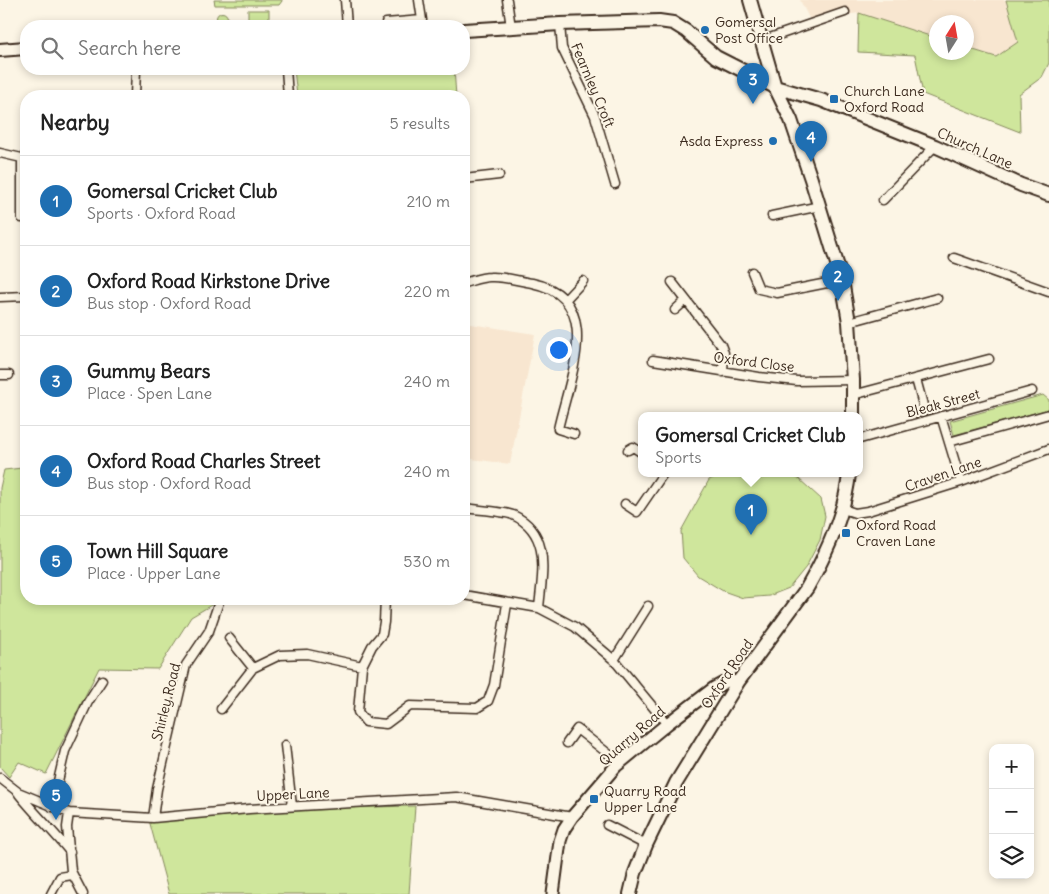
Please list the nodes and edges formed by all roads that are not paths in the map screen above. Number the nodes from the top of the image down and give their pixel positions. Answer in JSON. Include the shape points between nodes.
{"nodes":[{"id":1,"x":345,"y":0,"type":"edge"},
{"id":2,"x":419,"y":0,"type":"edge"},
{"id":3,"x":506,"y":0,"type":"edge"},
{"id":4,"x":750,"y":0,"type":"edge"},
{"id":5,"x":845,"y":12,"type":"dead end"},
{"id":6,"x":347,"y":20,"type":"edge"},
{"id":7,"x":422,"y":20,"type":"edge"},
{"id":8,"x":560,"y":24,"type":"junction"},
{"id":9,"x":511,"y":27,"type":"junction"},
{"id":10,"x":470,"y":30,"type":"edge"},
{"id":11,"x":761,"y":41,"type":"junction"},
{"id":12,"x":20,"y":48,"type":"edge"},
{"id":13,"x":0,"y":50,"type":"edge"},
{"id":14,"x":136,"y":75,"type":"edge"},
{"id":15,"x":286,"y":75,"type":"edge"},
{"id":16,"x":775,"y":87,"type":"junction"},
{"id":17,"x":134,"y":90,"type":"edge"},
{"id":18,"x":288,"y":90,"type":"edge"},
{"id":19,"x":935,"y":146,"type":"junction"},
{"id":20,"x":0,"y":152,"type":"edge"},
{"id":21,"x":20,"y":157,"type":"edge"},
{"id":22,"x":499,"y":175,"type":"dead end"},
{"id":23,"x":470,"y":178,"type":"edge"},
{"id":24,"x":615,"y":184,"type":"dead end"},
{"id":25,"x":1049,"y":195,"type":"edge"},
{"id":26,"x":883,"y":200,"type":"dead end"},
{"id":27,"x":820,"y":206,"type":"junction"},
{"id":28,"x":772,"y":216,"type":"dead end"},
{"id":29,"x":954,"y":258,"type":"dead end"},
{"id":30,"x":752,"y":272,"type":"dead end"},
{"id":31,"x":842,"y":280,"type":"junction"},
{"id":32,"x":470,"y":281,"type":"edge"},
{"id":33,"x":583,"y":281,"type":"dead end"},
{"id":34,"x":672,"y":282,"type":"dead end"},
{"id":35,"x":1049,"y":292,"type":"edge"},
{"id":36,"x":20,"y":296,"type":"edge"},
{"id":37,"x":0,"y":297,"type":"edge"},
{"id":38,"x":937,"y":298,"type":"dead end"},
{"id":39,"x":566,"y":299,"type":"junction"},
{"id":40,"x":686,"y":300,"type":"junction"},
{"id":41,"x":675,"y":310,"type":"dead end"},
{"id":42,"x":849,"y":322,"type":"junction"},
{"id":43,"x":989,"y":359,"type":"dead end"},
{"id":44,"x":653,"y":360,"type":"dead end"},
{"id":45,"x":722,"y":372,"type":"junction"},
{"id":46,"x":0,"y":375,"type":"edge"},
{"id":47,"x":10,"y":375,"type":"dead end"},
{"id":48,"x":916,"y":379,"type":"junction"},
{"id":49,"x":853,"y":380,"type":"junction"},
{"id":50,"x":1032,"y":391,"type":"dead end"},
{"id":51,"x":853,"y":395,"type":"junction"},
{"id":52,"x":923,"y":405,"type":"dead end"},
{"id":53,"x":853,"y":412,"type":"edge"},
{"id":54,"x":1049,"y":414,"type":"edge"},
{"id":55,"x":941,"y":416,"type":"junction"},
{"id":56,"x":574,"y":434,"type":"dead end"},
{"id":57,"x":863,"y":438,"type":"edge"},
{"id":58,"x":949,"y":442,"type":"junction"},
{"id":59,"x":632,"y":446,"type":"dead end"},
{"id":60,"x":1049,"y":449,"type":"edge"},
{"id":61,"x":638,"y":450,"type":"edge"},
{"id":62,"x":661,"y":477,"type":"edge"},
{"id":63,"x":849,"y":477,"type":"edge"},
{"id":64,"x":961,"y":482,"type":"junction"},
{"id":65,"x":625,"y":504,"type":"dead end"},
{"id":66,"x":470,"y":509,"type":"edge"},
{"id":67,"x":843,"y":509,"type":"junction"},
{"id":68,"x":470,"y":596,"type":"edge"},
{"id":69,"x":507,"y":604,"type":"junction"},
{"id":70,"x":218,"y":605,"type":"edge"},
{"id":71,"x":385,"y":605,"type":"edge"},
{"id":72,"x":648,"y":606,"type":"dead end"},
{"id":73,"x":539,"y":608,"type":"junction"},
{"id":74,"x":229,"y":638,"type":"dead end"},
{"id":75,"x":614,"y":660,"type":"junction"},
{"id":76,"x":362,"y":666,"type":"junction"},
{"id":77,"x":254,"y":668,"type":"junction"},
{"id":78,"x":102,"y":680,"type":"dead end"},
{"id":79,"x":738,"y":682,"type":"junction"},
{"id":80,"x":221,"y":709,"type":"dead end"},
{"id":81,"x":667,"y":724,"type":"junction"},
{"id":82,"x":567,"y":743,"type":"dead end"},
{"id":83,"x":285,"y":745,"type":"dead end"},
{"id":84,"x":620,"y":763,"type":"junction"},
{"id":85,"x":0,"y":778,"type":"edge"},
{"id":86,"x":18,"y":792,"type":"junction"},
{"id":87,"x":292,"y":806,"type":"junction"},
{"id":88,"x":52,"y":807,"type":"junction"},
{"id":89,"x":69,"y":813,"type":"junction"},
{"id":90,"x":572,"y":817,"type":"junction"},
{"id":91,"x":153,"y":818,"type":"junction"},
{"id":92,"x":607,"y":825,"type":"dead end"},
{"id":93,"x":646,"y":845,"type":"junction"},
{"id":94,"x":70,"y":852,"type":"junction"},
{"id":95,"x":72,"y":875,"type":"junction"},
{"id":96,"x":51,"y":894,"type":"edge"},
{"id":97,"x":82,"y":894,"type":"edge"},
{"id":98,"x":552,"y":894,"type":"edge"},
{"id":99,"x":630,"y":894,"type":"edge"}],
"edges":[{"from":1,"to":6,"type":"street"},
{"from":2,"to":7,"type":"street"},
{"from":3,"to":9,"type":"street"},
{"from":4,"to":11,"type":"main road"},
{"from":5,"to":11,"type":"street"},
{"from":8,"to":9,"type":"main road","name":"Church Lane"},
{"from":8,"to":16,"type":"main road","name":"Church Lane","via":[[659,21],[674,24],[716,57]]},
{"from":8,"to":24,"type":"street","name":"Fearnley Croft","via":[[562,48],[595,116]]},
{"from":9,"to":10,"type":"main road","name":"Church Lane"},
{"from":11,"to":16,"type":"main road"},
{"from":12,"to":13,"type":"main road"},
{"from":14,"to":17,"type":"street"},
{"from":15,"to":18,"type":"street"},
{"from":16,"to":19,"type":"main road","name":"Church Lane","via":[[821,100]]},
{"from":16,"to":27,"type":"main road","via":[[791,120]]},
{"from":19,"to":25,"type":"main road","name":"Church Lane"},
{"from":19,"to":26,"type":"street"},
{"from":20,"to":21,"type":"street"},
{"from":22,"to":23,"type":"street"},
{"from":27,"to":28,"type":"street"},
{"from":27,"to":31,"type":"main road"},
{"from":29,"to":35,"type":"street"},
{"from":30,"to":31,"type":"street","via":[[759,289],[777,293]]},
{"from":31,"to":42,"type":"main road"},
{"from":32,"to":39,"type":"street","via":[[490,276],[538,284]]},
{"from":33,"to":39,"type":"street"},
{"from":34,"to":40,"type":"street"},
{"from":36,"to":37,"type":"street"},
{"from":38,"to":42,"type":"street"},
{"from":39,"to":56,"type":"street","via":[[575,317],[577,352],[558,429]]},
{"from":40,"to":41,"type":"street"},
{"from":40,"to":45,"type":"street","via":[[721,345],[724,354]]},
{"from":42,"to":49,"type":"main road"},
{"from":43,"to":48,"type":"street","via":[[981,366]]},
{"from":44,"to":45,"type":"street","name":"Oxford Close"},
{"from":45,"to":49,"type":"street","name":"Oxford Close","via":[[791,381]]},
{"from":46,"to":47,"type":"street"},
{"from":48,"to":51,"type":"street"},
{"from":48,"to":52,"type":"street"},
{"from":49,"to":51,"type":"main road"},
{"from":50,"to":55,"type":"street","name":"Bleak Street"},
{"from":51,"to":53,"type":"main road"},
{"from":54,"to":58,"type":"street"},
{"from":55,"to":57,"type":"street","name":"Bleak Street"},
{"from":55,"to":58,"type":"street"},
{"from":58,"to":64,"type":"street"},
{"from":59,"to":61,"type":"street"},
{"from":60,"to":64,"type":"street","name":"Craven Lane"},
{"from":62,"to":65,"type":"street","via":[[637,512]]},
{"from":63,"to":67,"type":"main road","name":"Oxford Road"},
{"from":64,"to":67,"type":"street","name":"Craven Lane","via":[[868,511]]},
{"from":66,"to":73,"type":"street","via":[[513,515],[531,528],[541,545],[543,568]]},
{"from":67,"to":79,"type":"main road","name":"Oxford Road","via":[[807,588]]},
{"from":68,"to":69,"type":"street"},
{"from":69,"to":73,"type":"street"},
{"from":69,"to":76,"type":"street","via":[[494,685],[488,701],[477,708],[410,706],[386,724],[366,722],[358,712]]},
{"from":70,"to":91,"type":"street","name":"Shirley Road","via":[[210,631],[186,665]]},
{"from":71,"to":76,"type":"street","via":[[382,634]]},
{"from":72,"to":75,"type":"street"},
{"from":73,"to":75,"type":"street","via":[[575,627]]},
{"from":74,"to":77,"type":"street"},
{"from":75,"to":81,"type":"street"},
{"from":76,"to":77,"type":"street","via":[[307,654],[280,655]]},
{"from":77,"to":80,"type":"street"},
{"from":78,"to":88,"type":"street","via":[[65,751]]},
{"from":79,"to":81,"type":"street","name":"Quarry Road","via":[[727,681],[714,688]]},
{"from":79,"to":93,"type":"main road","name":"Oxford Road","via":[[676,783]]},
{"from":81,"to":84,"type":"street","name":"Quarry Road"},
{"from":82,"to":84,"type":"street","via":[[577,729]]},
{"from":83,"to":87,"type":"street"},
{"from":84,"to":90,"type":"street","name":"Quarry Road"},
{"from":85,"to":86,"type":"street","name":"Upper Lane"},
{"from":86,"to":88,"type":"street","name":"Upper Lane"},
{"from":86,"to":94,"type":"street","name":"Upper Lane"},
{"from":87,"to":90,"type":"street","name":"Upper Lane","via":[[456,797]]},
{"from":87,"to":91,"type":"street","name":"Upper Lane"},
{"from":88,"to":89,"type":"street","name":"Upper Lane"},
{"from":89,"to":91,"type":"street","name":"Upper Lane"},
{"from":89,"to":94,"type":"street"},
{"from":90,"to":98,"type":"street","name":"Quarry Road","via":[[560,841]]},
{"from":92,"to":93,"type":"street"},
{"from":93,"to":99,"type":"main road","name":"Oxford Road"},
{"from":94,"to":95,"type":"street"},
{"from":95,"to":96,"type":"street","via":[[60,877]]},
{"from":95,"to":97,"type":"street"}]}
